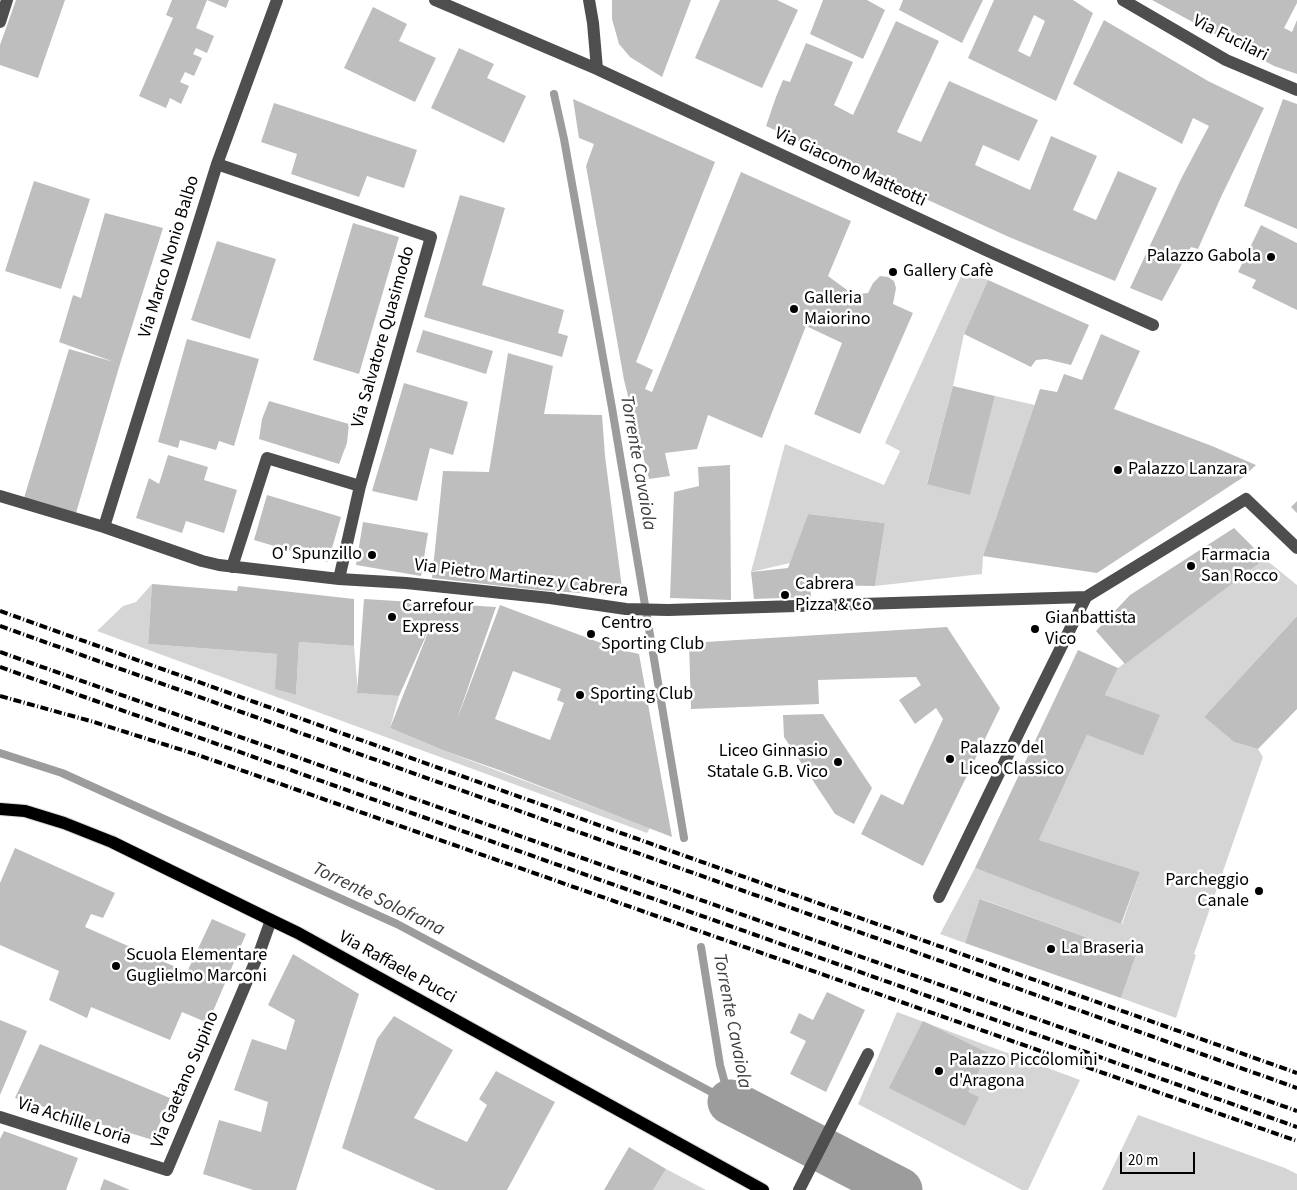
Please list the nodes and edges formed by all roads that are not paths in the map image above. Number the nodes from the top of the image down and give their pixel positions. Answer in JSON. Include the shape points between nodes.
{"nodes":[{"id":1,"x":7,"y":0,"type":"edge"},
{"id":2,"x":277,"y":0,"type":"edge"},
{"id":3,"x":434,"y":0,"type":"edge"},
{"id":4,"x":589,"y":0,"type":"edge"},
{"id":5,"x":1123,"y":0,"type":"edge"},
{"id":6,"x":0,"y":22,"type":"edge"},
{"id":7,"x":597,"y":69,"type":"junction"},
{"id":8,"x":1297,"y":90,"type":"edge"},
{"id":9,"x":217,"y":164,"type":"junction"},
{"id":10,"x":1153,"y":325,"type":"dead end"},
{"id":11,"x":360,"y":486,"type":"junction"},
{"id":12,"x":0,"y":496,"type":"edge"},
{"id":13,"x":104,"y":527,"type":"junction"},
{"id":14,"x":1297,"y":548,"type":"edge"},
{"id":15,"x":232,"y":566,"type":"junction"},
{"id":16,"x":338,"y":579,"type":"junction"},
{"id":17,"x":1086,"y":596,"type":"junction"},
{"id":18,"x":0,"y":809,"type":"edge"},
{"id":19,"x":939,"y":897,"type":"dead end"},
{"id":20,"x":271,"y":920,"type":"junction"},
{"id":21,"x":868,"y":1054,"type":"dead end"},
{"id":22,"x":0,"y":1117,"type":"edge"},
{"id":23,"x":167,"y":1170,"type":"joint"},
{"id":24,"x":763,"y":1190,"type":"edge"},
{"id":25,"x":799,"y":1190,"type":"edge"}],
"edges":[{"from":1,"to":6,"type":"street"},
{"from":2,"to":9,"type":"street","name":"Via Marco Nonio Balbo"},
{"from":3,"to":7,"type":"street","name":"Via Giacomo Matteotti"},
{"from":4,"to":7,"type":"street"},
{"from":5,"to":8,"type":"street","name":"Via Fucilari","via":[[1226,60]]},
{"from":7,"to":10,"type":"street","name":"Via Giacomo Matteotti"},
{"from":9,"to":11,"type":"street","name":"Via Salvatore Quasimodo","via":[[431,237]]},
{"from":9,"to":13,"type":"street","name":"Via Marco Nonio Balbo"},
{"from":11,"to":15,"type":"street","via":[[267,458]]},
{"from":11,"to":16,"type":"street","name":"Via Salvatore Quasimodo"},
{"from":12,"to":13,"type":"street","name":"Via Pietro Martinez y Cabrera"},
{"from":13,"to":15,"type":"street","name":"Via Pietro Martinez y Cabrera","via":[[202,561]]},
{"from":14,"to":17,"type":"street","via":[[1246,499]]},
{"from":15,"to":16,"type":"street","name":"Via Pietro Martinez y Cabrera"},
{"from":16,"to":17,"type":"street","name":"Via Pietro Martinez y Cabrera","via":[[550,598],[626,609],[668,610]]},
{"from":17,"to":19,"type":"street"},
{"from":18,"to":20,"type":"main road","name":"Via Raffaele Pucci","via":[[25,811],[112,842]]},
{"from":20,"to":23,"type":"street","name":"Via Gaetano Supino"},
{"from":20,"to":24,"type":"main road","name":"Via Raffaele Pucci"},
{"from":21,"to":25,"type":"street"},
{"from":22,"to":23,"type":"street","name":"Via Achille Loria"}]}
